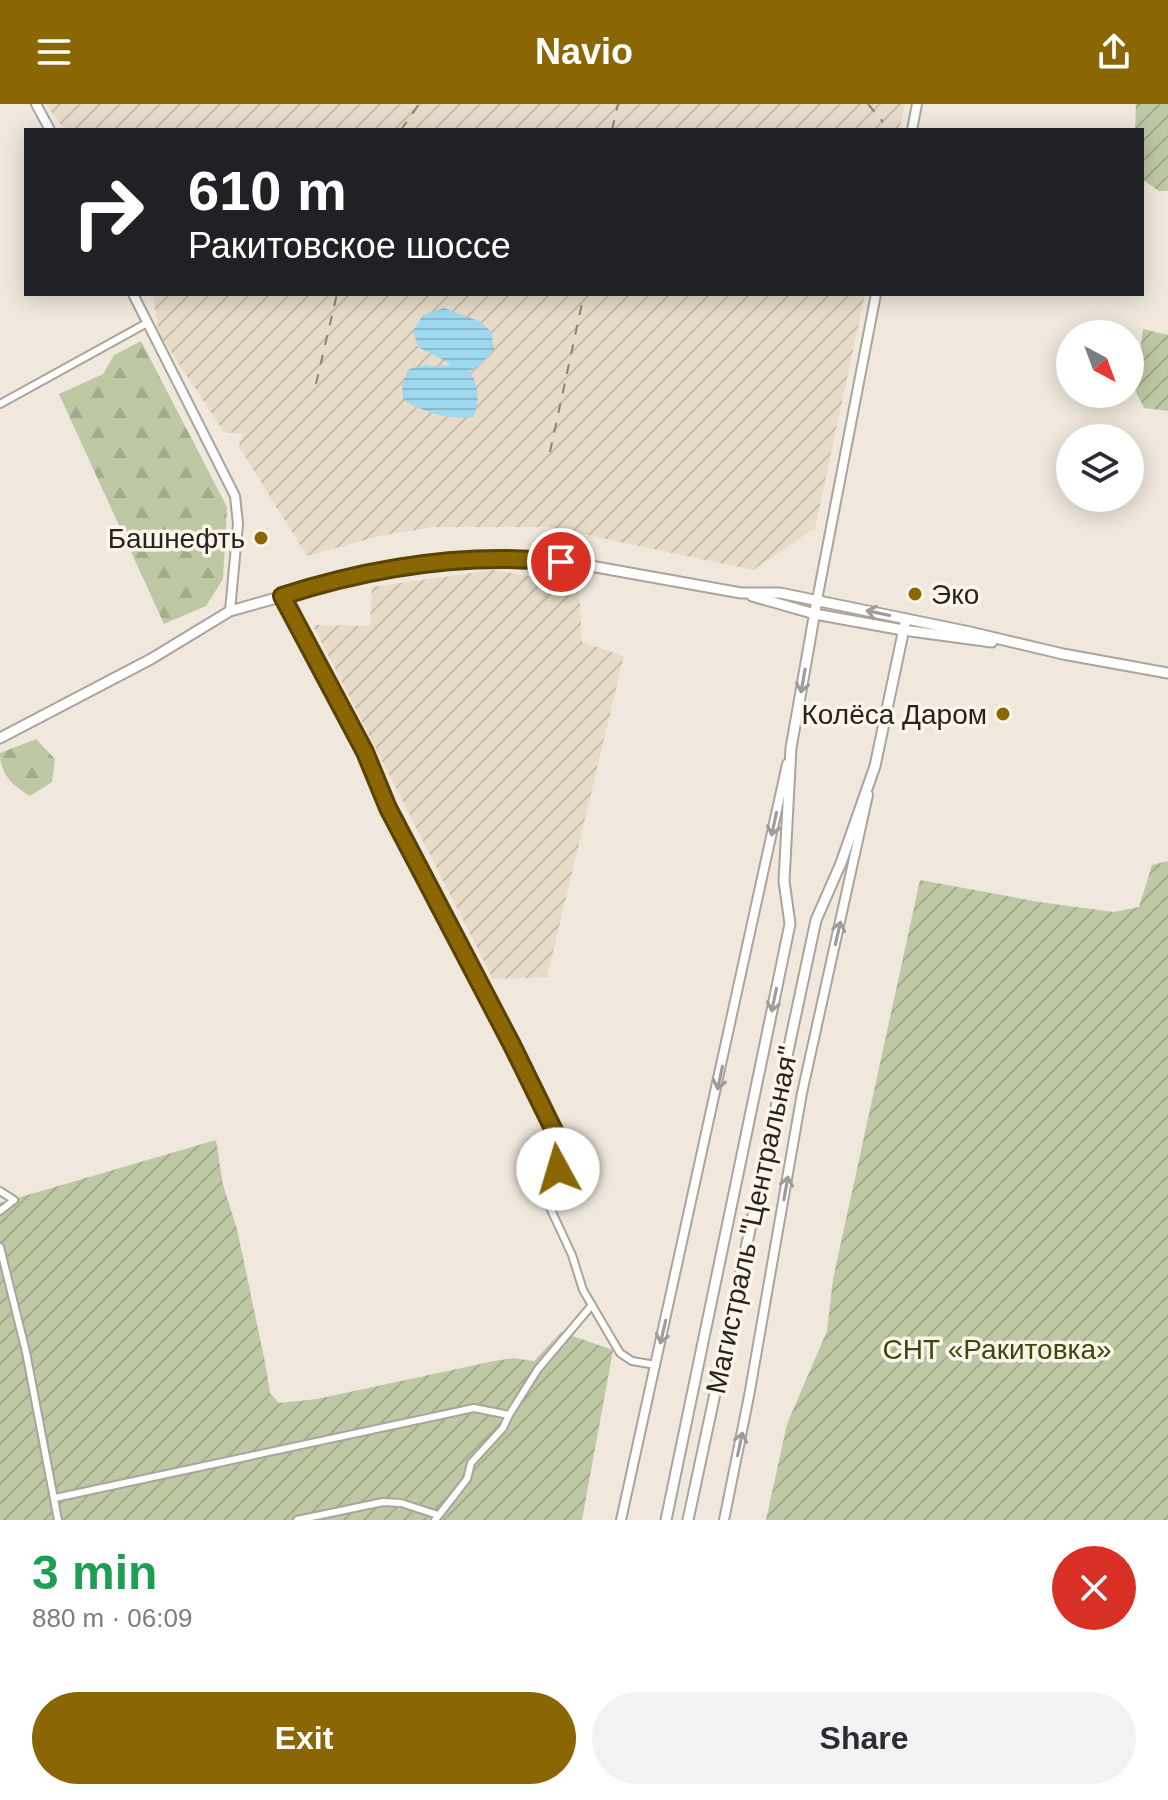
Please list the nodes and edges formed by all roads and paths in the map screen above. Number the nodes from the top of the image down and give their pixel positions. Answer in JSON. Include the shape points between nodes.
{"nodes":[{"id":1,"x":36,"y":104,"type":"edge"},
{"id":2,"x":917,"y":104,"type":"edge"},
{"id":3,"x":49,"y":128,"type":"edge"},
{"id":4,"x":912,"y":128,"type":"edge"},
{"id":5,"x":134,"y":296,"type":"edge"},
{"id":6,"x":876,"y":296,"type":"edge"},
{"id":7,"x":147,"y":323,"type":"junction"},
{"id":8,"x":0,"y":404,"type":"edge"},
{"id":9,"x":741,"y":593,"type":"junction"},
{"id":10,"x":282,"y":596,"type":"junction"},
{"id":11,"x":817,"y":600,"type":"junction"},
{"id":12,"x":230,"y":611,"type":"junction"},
{"id":13,"x":815,"y":614,"type":"junction"},
{"id":14,"x":906,"y":619,"type":"junction"},
{"id":15,"x":903,"y":630,"type":"junction"},
{"id":16,"x":1008,"y":643,"type":"junction"},
{"id":17,"x":1168,"y":673,"type":"edge"},
{"id":18,"x":0,"y":738,"type":"edge"},
{"id":19,"x":791,"y":748,"type":"junction"},
{"id":20,"x":875,"y":766,"type":"junction"},
{"id":21,"x":0,"y":1191,"type":"edge"},
{"id":22,"x":0,"y":1211,"type":"edge"},
{"id":23,"x":0,"y":1247,"type":"edge"},
{"id":24,"x":592,"y":1305,"type":"junction"},
{"id":25,"x":656,"y":1365,"type":"junction"},
{"id":26,"x":509,"y":1415,"type":"junction"},
{"id":27,"x":55,"y":1498,"type":"junction"},
{"id":28,"x":437,"y":1518,"type":"edge"},
{"id":29,"x":58,"y":1520,"type":"edge"},
{"id":30,"x":297,"y":1520,"type":"edge"},
{"id":31,"x":621,"y":1520,"type":"edge"},
{"id":32,"x":666,"y":1520,"type":"edge"},
{"id":33,"x":688,"y":1520,"type":"edge"},
{"id":34,"x":724,"y":1520,"type":"edge"}],
"edges":[{"from":1,"to":3,"type":"main road"},
{"from":2,"to":4,"type":"main road"},
{"from":5,"to":7,"type":"main road"},
{"from":6,"to":11,"type":"main road"},
{"from":7,"to":8,"type":"street"},
{"from":7,"to":12,"type":"main road","via":[[235,496],[238,524]]},
{"from":9,"to":10,"type":"main road","via":[[585,565],[478,558],[373,571]]},
{"from":9,"to":11,"type":"main road"},
{"from":9,"to":13,"type":"main road"},
{"from":10,"to":12,"type":"main road"},
{"from":10,"to":24,"type":"street","via":[[563,1149],[546,1199]]},
{"from":11,"to":13,"type":"main road","name":"Магистраль \"Центральная\""},
{"from":14,"to":11,"type":"main road","one_way":true},
{"from":12,"to":18,"type":"main road"},
{"from":13,"to":15,"type":"main road"},
{"from":13,"to":19,"type":"main road","name":"Магистраль \"Центральная\"","one_way":true},
{"from":14,"to":15,"type":"main road","name":"Магистраль \"Центральная\""},
{"from":14,"to":16,"type":"main road"},
{"from":15,"to":16,"type":"main road"},
{"from":15,"to":20,"type":"main road","name":"Магистраль \"Центральная\""},
{"from":16,"to":17,"type":"main road"},
{"from":19,"to":25,"type":"main road","one_way":true},
{"from":19,"to":32,"type":"main road","name":"Магистраль \"Центральная\"","one_way":true,"via":[[784,881],[790,924]]},
{"from":20,"to":33,"type":"main road","name":"Магистраль \"Центральная\"","via":[[816,920]]},
{"from":34,"to":20,"type":"main road","one_way":true,"via":[[802,1093]]},
{"from":21,"to":22,"type":"street","via":[[14,1200]]},
{"from":23,"to":27,"type":"street"},
{"from":24,"to":25,"type":"street","via":[[620,1353]]},
{"from":24,"to":26,"type":"street","via":[[538,1369]]},
{"from":25,"to":31,"type":"main road"},
{"from":26,"to":27,"type":"street","via":[[474,1408]]},
{"from":26,"to":28,"type":"street"},
{"from":27,"to":29,"type":"street"},
{"from":28,"to":30,"type":"street","via":[[401,1503],[383,1502]]}]}
